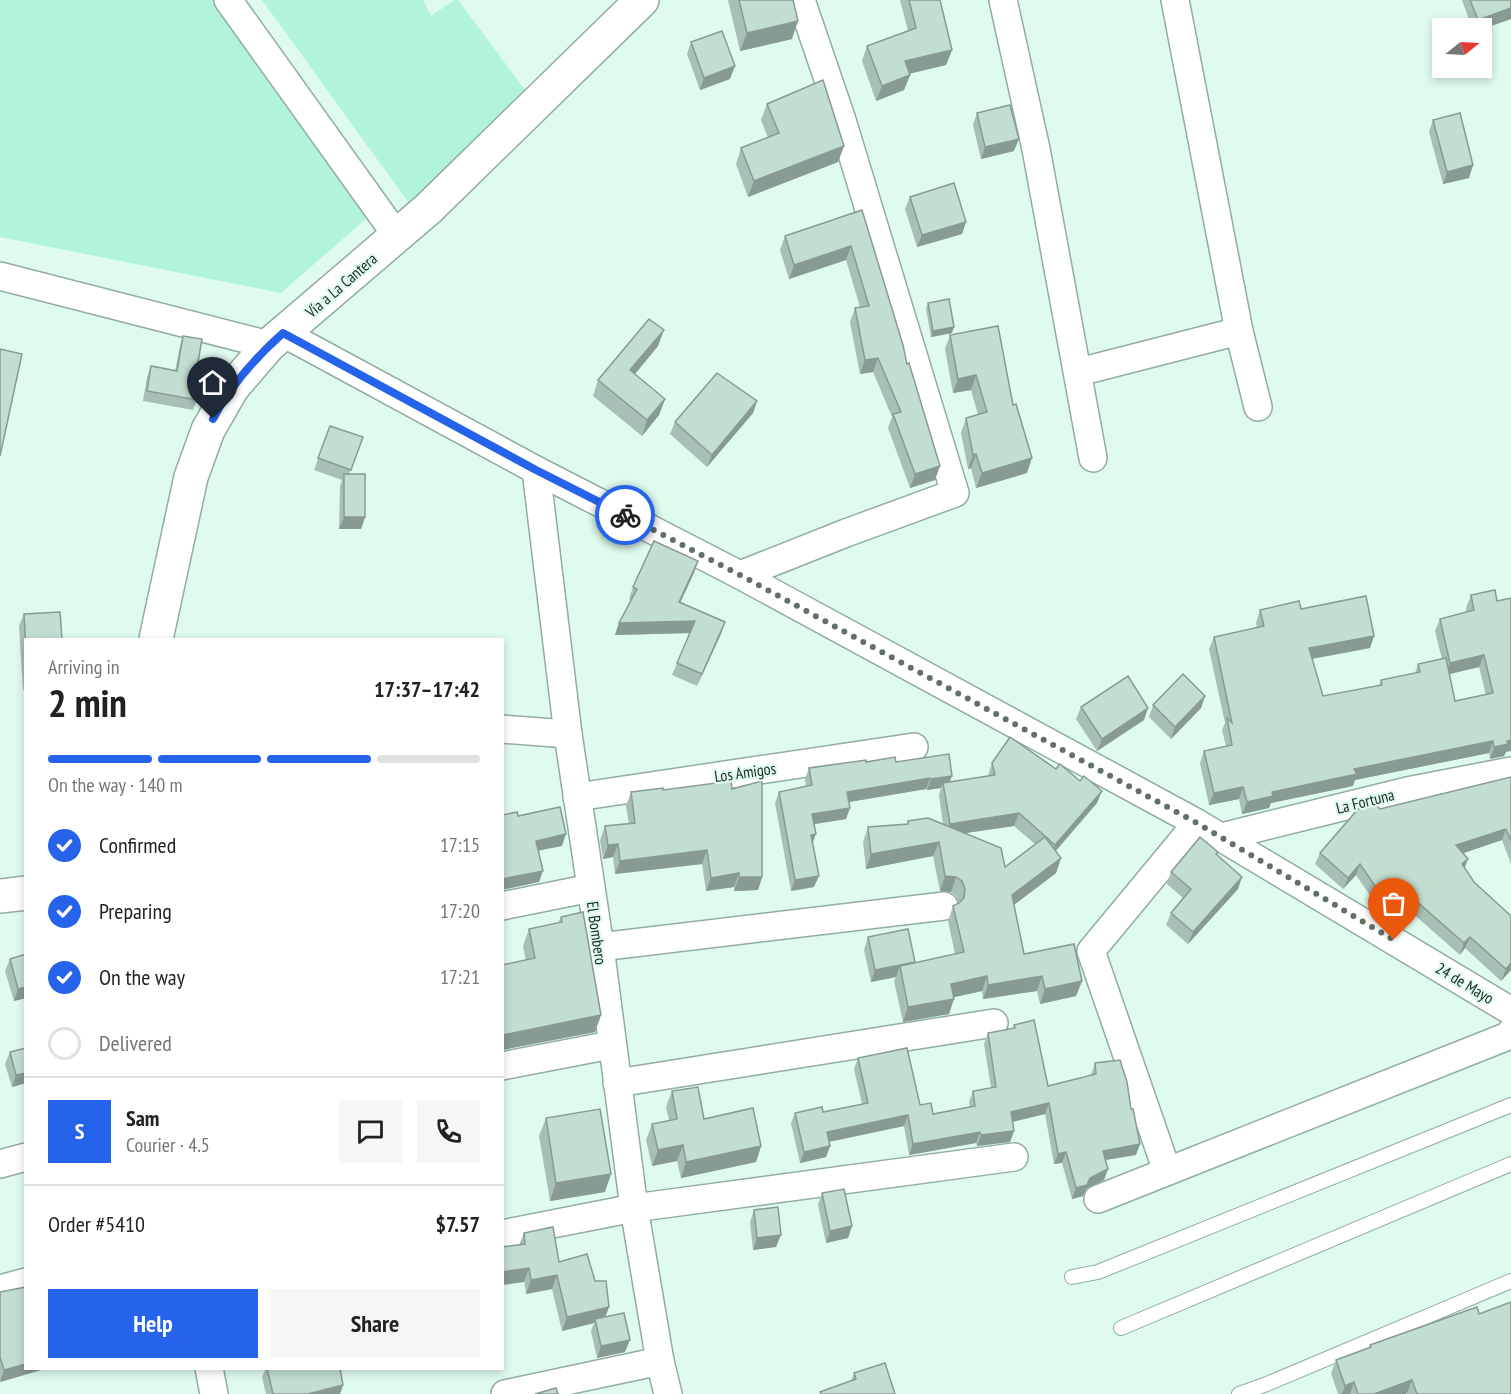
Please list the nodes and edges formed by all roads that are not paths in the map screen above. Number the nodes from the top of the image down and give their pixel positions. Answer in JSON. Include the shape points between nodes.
{"nodes":[{"id":1,"x":228,"y":0,"type":"edge"},
{"id":2,"x":642,"y":0,"type":"edge"},
{"id":3,"x":801,"y":0,"type":"edge"},
{"id":4,"x":1004,"y":0,"type":"edge"},
{"id":5,"x":1174,"y":0,"type":"edge"},
{"id":6,"x":397,"y":236,"type":"junction"},
{"id":7,"x":0,"y":276,"type":"edge"},
{"id":8,"x":1239,"y":332,"type":"junction"},
{"id":9,"x":276,"y":339,"type":"junction"},
{"id":10,"x":1079,"y":372,"type":"junction"},
{"id":11,"x":1257,"y":407,"type":"dead end"},
{"id":12,"x":1094,"y":458,"type":"dead end"},
{"id":13,"x":536,"y":470,"type":"junction"},
{"id":14,"x":740,"y":575,"type":"junction"},
{"id":15,"x":156,"y":638,"type":"edge"},
{"id":16,"x":504,"y":729,"type":"edge"},
{"id":17,"x":568,"y":734,"type":"junction"},
{"id":18,"x":914,"y":747,"type":"dead end"},
{"id":19,"x":1511,"y":771,"type":"edge"},
{"id":20,"x":577,"y":796,"type":"junction"},
{"id":21,"x":1197,"y":823,"type":"junction"},
{"id":22,"x":1221,"y":837,"type":"junction"},
{"id":23,"x":591,"y":888,"type":"junction"},
{"id":24,"x":24,"y":893,"type":"edge"},
{"id":25,"x":0,"y":896,"type":"edge"},
{"id":26,"x":504,"y":906,"type":"edge"},
{"id":27,"x":944,"y":906,"type":"dead end"},
{"id":28,"x":600,"y":947,"type":"junction"},
{"id":29,"x":994,"y":1023,"type":"dead end"},
{"id":30,"x":1510,"y":1031,"type":"edge"},
{"id":31,"x":611,"y":1045,"type":"junction"},
{"id":32,"x":504,"y":1066,"type":"edge"},
{"id":33,"x":617,"y":1083,"type":"junction"},
{"id":34,"x":1511,"y":1105,"type":"edge"},
{"id":35,"x":1014,"y":1157,"type":"dead end"},
{"id":36,"x":24,"y":1158,"type":"edge"},
{"id":37,"x":0,"y":1164,"type":"edge"},
{"id":38,"x":1511,"y":1164,"type":"edge"},
{"id":39,"x":1167,"y":1171,"type":"junction"},
{"id":40,"x":1098,"y":1199,"type":"dead end"},
{"id":41,"x":634,"y":1208,"type":"junction"},
{"id":42,"x":504,"y":1234,"type":"edge"},
{"id":43,"x":1072,"y":1277,"type":"dead end"},
{"id":44,"x":1511,"y":1281,"type":"edge"},
{"id":45,"x":24,"y":1283,"type":"edge"},
{"id":46,"x":0,"y":1289,"type":"edge"},
{"id":47,"x":1121,"y":1328,"type":"dead end"},
{"id":48,"x":660,"y":1361,"type":"junction"},
{"id":49,"x":209,"y":1370,"type":"edge"},
{"id":50,"x":214,"y":1394,"type":"edge"},
{"id":51,"x":505,"y":1394,"type":"edge"},
{"id":52,"x":668,"y":1394,"type":"edge"},
{"id":53,"x":1239,"y":1394,"type":"edge"}],
"edges":[{"from":1,"to":6,"type":"street"},
{"from":2,"to":6,"type":"main road","name":"Vía a La Cantera"},
{"from":3,"to":14,"type":"street","via":[[842,117],[955,493]]},
{"from":4,"to":10,"type":"street"},
{"from":5,"to":8,"type":"street"},
{"from":6,"to":9,"type":"main road","name":"Vía a La Cantera"},
{"from":7,"to":9,"type":"street","name":"24 de Mayo"},
{"from":8,"to":10,"type":"street"},
{"from":8,"to":11,"type":"street"},
{"from":9,"to":13,"type":"street","name":"24 de Mayo"},
{"from":9,"to":15,"type":"main road","name":"Vía a La Cantera","via":[[248,368],[208,430],[191,477]]},
{"from":10,"to":12,"type":"street"},
{"from":13,"to":14,"type":"street","name":"24 de Mayo"},
{"from":13,"to":17,"type":"street","name":"El Bombero"},
{"from":14,"to":21,"type":"street","name":"24 de Mayo"},
{"from":16,"to":17,"type":"street"},
{"from":17,"to":20,"type":"street","name":"El Bombero"},
{"from":18,"to":20,"type":"street","name":"Los Amigos"},
{"from":19,"to":22,"type":"street","name":"La Fortuna","via":[[1407,791]]},
{"from":20,"to":23,"type":"street","name":"El Bombero"},
{"from":21,"to":22,"type":"street","name":"24 de Mayo"},
{"from":21,"to":39,"type":"street","via":[[1091,951]]},
{"from":22,"to":30,"type":"street","name":"24 de Mayo"},
{"from":23,"to":26,"type":"street"},
{"from":23,"to":28,"type":"street","name":"El Bombero"},
{"from":24,"to":25,"type":"main road"},
{"from":27,"to":28,"type":"street"},
{"from":28,"to":31,"type":"street","name":"El Bombero"},
{"from":29,"to":33,"type":"street"},
{"from":30,"to":39,"type":"street"},
{"from":31,"to":32,"type":"street"},
{"from":31,"to":33,"type":"street","name":"El Bombero"},
{"from":33,"to":41,"type":"street","name":"El Bombero"},
{"from":34,"to":43,"type":"lane","via":[[1098,1272]]},
{"from":35,"to":41,"type":"street"},
{"from":36,"to":37,"type":"street"},
{"from":38,"to":47,"type":"lane"},
{"from":39,"to":40,"type":"street"},
{"from":41,"to":42,"type":"street"},
{"from":41,"to":48,"type":"street","name":"El Bombero"},
{"from":44,"to":53,"type":"lane"},
{"from":45,"to":46,"type":"street"},
{"from":48,"to":51,"type":"street"},
{"from":48,"to":52,"type":"street","name":"El Bombero"},
{"from":49,"to":50,"type":"street"}]}
